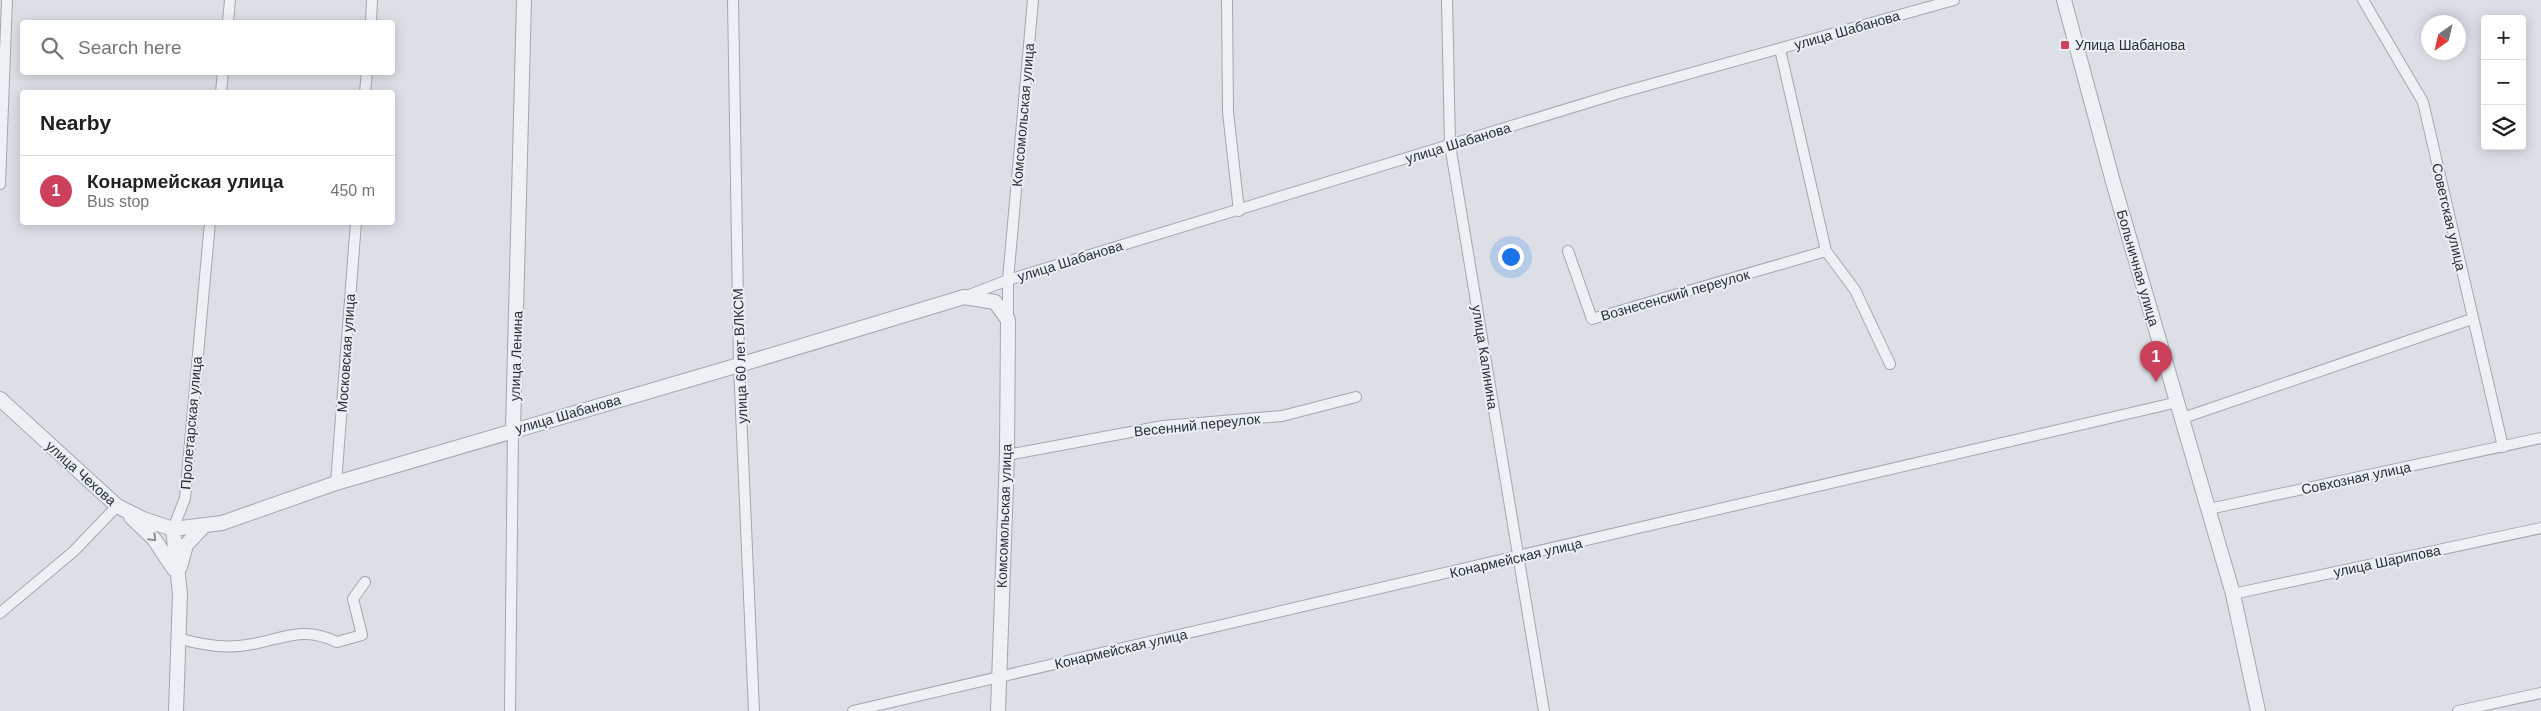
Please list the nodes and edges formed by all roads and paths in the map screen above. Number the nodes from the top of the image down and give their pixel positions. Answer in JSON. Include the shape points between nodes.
{"nodes":[{"id":1,"x":7,"y":0,"type":"edge"},
{"id":2,"x":230,"y":0,"type":"edge"},
{"id":3,"x":372,"y":0,"type":"edge"},
{"id":4,"x":524,"y":0,"type":"edge"},
{"id":5,"x":733,"y":0,"type":"edge"},
{"id":6,"x":1033,"y":0,"type":"edge"},
{"id":7,"x":1227,"y":0,"type":"edge"},
{"id":8,"x":1447,"y":0,"type":"edge"},
{"id":9,"x":1954,"y":0,"type":"edge"},
{"id":10,"x":2064,"y":0,"type":"edge"},
{"id":11,"x":2363,"y":0,"type":"edge"},
{"id":12,"x":228,"y":20,"type":"edge"},
{"id":13,"x":371,"y":20,"type":"edge"},
{"id":14,"x":1780,"y":49,"type":"junction"},
{"id":15,"x":223,"y":75,"type":"edge"},
{"id":16,"x":367,"y":75,"type":"edge"},
{"id":17,"x":221,"y":90,"type":"edge"},
{"id":18,"x":365,"y":90,"type":"edge"},
{"id":19,"x":1450,"y":145,"type":"junction"},
{"id":20,"x":0,"y":184,"type":"edge"},
{"id":21,"x":1239,"y":211,"type":"junction"},
{"id":22,"x":210,"y":225,"type":"edge"},
{"id":23,"x":356,"y":225,"type":"edge"},
{"id":24,"x":1568,"y":251,"type":"dead end"},
{"id":25,"x":1826,"y":251,"type":"junction"},
{"id":26,"x":1008,"y":280,"type":"junction"},
{"id":27,"x":964,"y":297,"type":"junction"},
{"id":28,"x":2472,"y":319,"type":"junction"},
{"id":29,"x":1008,"y":320,"type":"junction"},
{"id":30,"x":1890,"y":364,"type":"dead end"},
{"id":31,"x":740,"y":365,"type":"junction"},
{"id":32,"x":1356,"y":397,"type":"dead end"},
{"id":33,"x":0,"y":399,"type":"edge"},
{"id":34,"x":2178,"y":402,"type":"junction"},
{"id":35,"x":2183,"y":418,"type":"junction"},
{"id":36,"x":513,"y":429,"type":"junction"},
{"id":37,"x":2541,"y":438,"type":"edge"},
{"id":38,"x":2503,"y":447,"type":"junction"},
{"id":39,"x":1007,"y":455,"type":"junction"},
{"id":40,"x":336,"y":482,"type":"junction"},
{"id":41,"x":117,"y":506,"type":"junction"},
{"id":42,"x":2209,"y":509,"type":"junction"},
{"id":43,"x":203,"y":527,"type":"junction"},
{"id":44,"x":2541,"y":528,"type":"edge"},
{"id":45,"x":173,"y":529,"type":"junction"},
{"id":46,"x":1518,"y":557,"type":"junction"},
{"id":47,"x":179,"y":578,"type":"junction"},
{"id":48,"x":365,"y":582,"type":"dead end"},
{"id":49,"x":2232,"y":594,"type":"junction"},
{"id":50,"x":0,"y":612,"type":"edge"},
{"id":51,"x":178,"y":638,"type":"junction"},
{"id":52,"x":998,"y":678,"type":"junction"},
{"id":53,"x":2541,"y":693,"type":"edge"},
{"id":54,"x":176,"y":711,"type":"edge"},
{"id":55,"x":510,"y":711,"type":"edge"},
{"id":56,"x":754,"y":711,"type":"edge"},
{"id":57,"x":853,"y":711,"type":"edge"},
{"id":58,"x":998,"y":711,"type":"edge"},
{"id":59,"x":1544,"y":711,"type":"edge"},
{"id":60,"x":2258,"y":711,"type":"edge"},
{"id":61,"x":2458,"y":711,"type":"edge"}],
"edges":[{"from":1,"to":20,"type":"street"},
{"from":2,"to":12,"type":"street"},
{"from":3,"to":13,"type":"street"},
{"from":4,"to":36,"type":"street","name":"улица Ленина"},
{"from":5,"to":31,"type":"street","name":"улица 60 лет ВЛКСМ"},
{"from":6,"to":26,"type":"street","name":"Комсомольская улица"},
{"from":7,"to":21,"type":"street","via":[[1228,112]]},
{"from":8,"to":19,"type":"street","name":"улица Калинина"},
{"from":9,"to":14,"type":"street","name":"улица Шабанова"},
{"from":10,"to":34,"type":"street","name":"Больничная улица","via":[[2113,182]]},
{"from":11,"to":28,"type":"street","name":"Советская улица","via":[[2423,102]]},
{"from":14,"to":19,"type":"street","name":"улица Шабанова","via":[[1616,94]]},
{"from":14,"to":25,"type":"street"},
{"from":15,"to":17,"type":"street"},
{"from":16,"to":18,"type":"street"},
{"from":19,"to":21,"type":"street","name":"улица Шабанова"},
{"from":19,"to":46,"type":"street","name":"улица Калинина"},
{"from":21,"to":26,"type":"street","name":"улица Шабанова"},
{"from":22,"to":45,"type":"street","name":"Пролетарская улица","via":[[184,498]]},
{"from":23,"to":40,"type":"street","name":"Московская улица"},
{"from":24,"to":25,"type":"street","name":"Вознесенский переулок","via":[[1592,319]]},
{"from":25,"to":30,"type":"street","via":[[1855,290]]},
{"from":26,"to":27,"type":"street","name":"улица Шабанова"},
{"from":26,"to":29,"type":"street","name":"Комсомольская улица"},
{"from":27,"to":29,"type":"street","name":"улица Шабанова","via":[[995,302]]},
{"from":27,"to":31,"type":"street","name":"улица Шабанова"},
{"from":28,"to":35,"type":"street"},
{"from":28,"to":38,"type":"street","name":"Советская улица"},
{"from":29,"to":39,"type":"street","name":"Комсомольская улица"},
{"from":31,"to":36,"type":"street","name":"улица Шабанова"},
{"from":31,"to":56,"type":"street","name":"улица 60 лет ВЛКСМ"},
{"from":32,"to":39,"type":"street","name":"Весенний переулок","via":[[1282,416],[1163,426]]},
{"from":33,"to":41,"type":"street","name":"улица Чехова"},
{"from":34,"to":35,"type":"street","name":"Больничная улица"},
{"from":34,"to":46,"type":"street","name":"Конармейская улица"},
{"from":35,"to":42,"type":"street","name":"Больничная улица"},
{"from":36,"to":40,"type":"street","name":"улица Шабанова"},
{"from":36,"to":55,"type":"street","name":"улица Ленина"},
{"from":37,"to":38,"type":"street"},
{"from":38,"to":42,"type":"street","name":"Совхозная улица"},
{"from":39,"to":52,"type":"street","name":"Комсомольская улица"},
{"from":40,"to":43,"type":"street","name":"улица Шабанова"},
{"from":41,"to":45,"type":"street","name":"улица Чехова","via":[[142,519]]},
{"from":41,"to":47,"type":"street","one_way":true,"via":[[154,539]]},
{"from":41,"to":50,"type":"street","via":[[74,551]]},
{"from":42,"to":49,"type":"street","name":"Больничная улица"},
{"from":43,"to":45,"type":"street","name":"улица Шабанова"},
{"from":43,"to":47,"type":"street","via":[[186,545]]},
{"from":44,"to":49,"type":"street","name":"улица Шарипова"},
{"from":45,"to":47,"type":"street","name":"Пролетарская улица"},
{"from":46,"to":52,"type":"street","name":"Конармейская улица"},
{"from":46,"to":59,"type":"street","name":"улица Калинина"},
{"from":47,"to":51,"type":"street","name":"Пролетарская улица"},
{"from":48,"to":51,"type":"street","via":[[353,599],[362,635],[337,642],[322,634],[308,632],[222,647]]},
{"from":49,"to":60,"type":"street","name":"Больничная улица"},
{"from":51,"to":54,"type":"street","name":"Пролетарская улица"},
{"from":52,"to":57,"type":"street","name":"Конармейская улица"},
{"from":52,"to":58,"type":"street","name":"Комсомольская улица"},
{"from":53,"to":61,"type":"street"}]}
